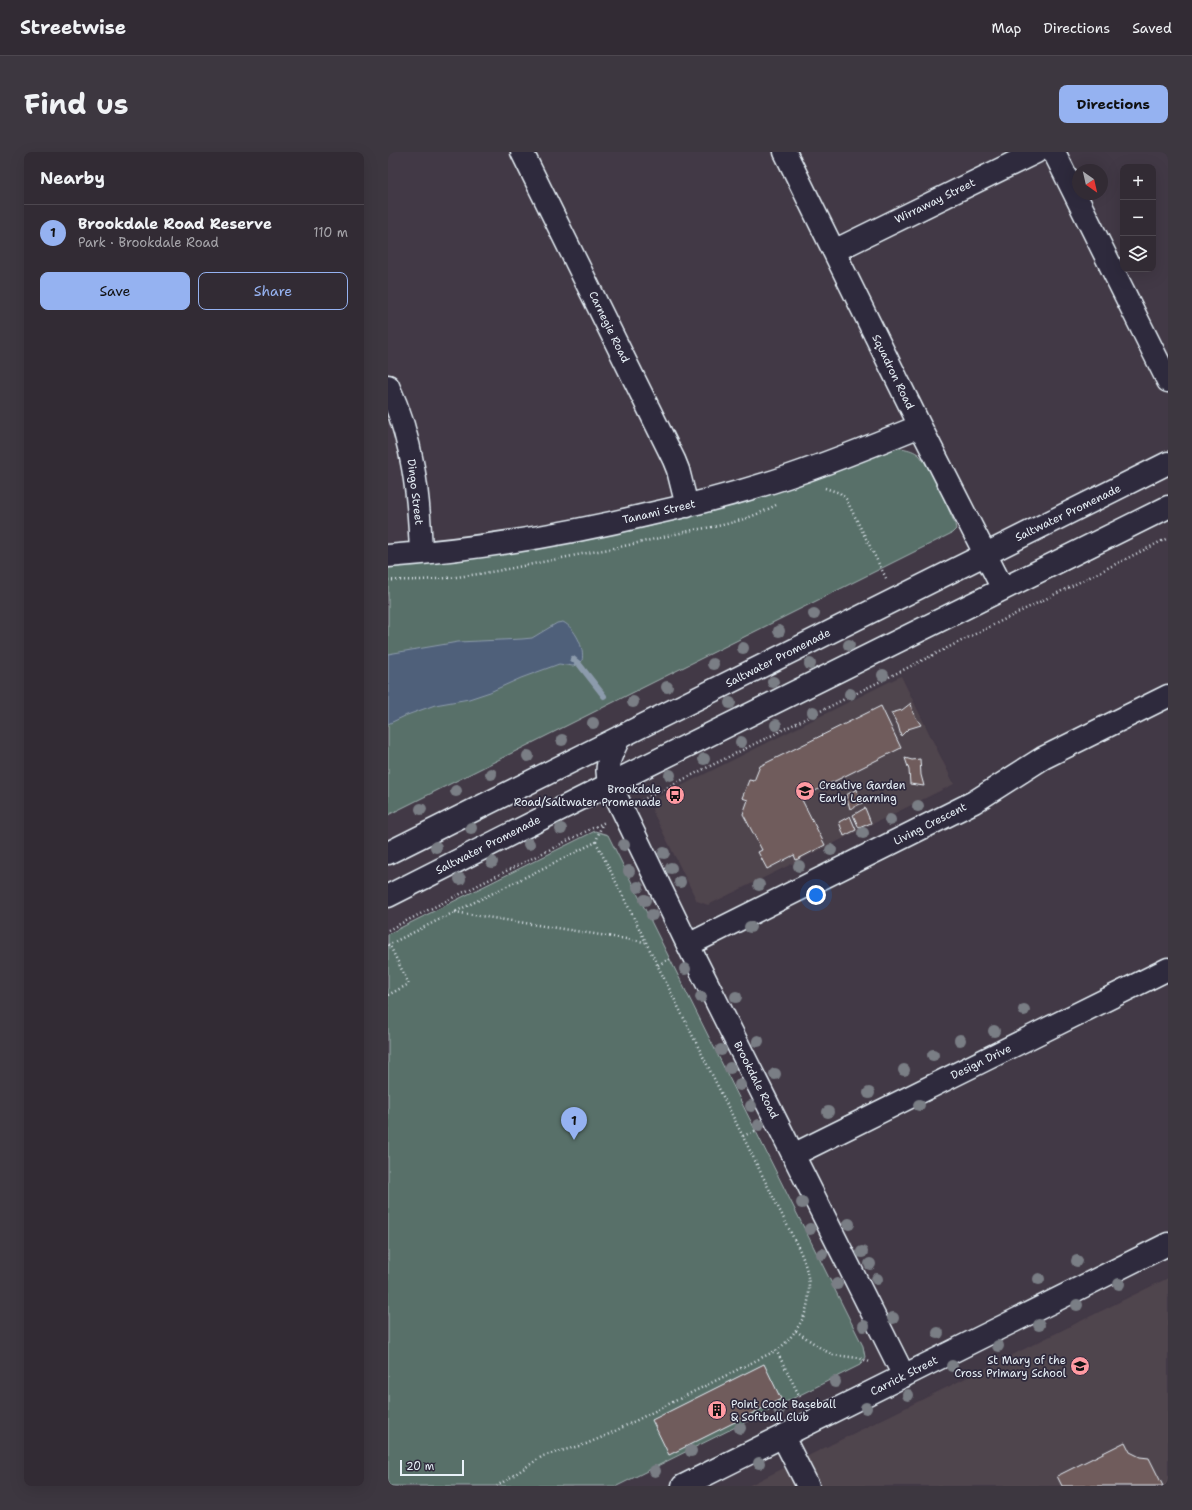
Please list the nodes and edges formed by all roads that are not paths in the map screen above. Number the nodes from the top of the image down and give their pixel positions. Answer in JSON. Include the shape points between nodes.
{"nodes":[{"id":1,"x":522,"y":152,"type":"edge"},
{"id":2,"x":786,"y":152,"type":"edge"},
{"id":3,"x":1036,"y":152,"type":"edge"},
{"id":4,"x":1054,"y":152,"type":"edge"},
{"id":5,"x":834,"y":251,"type":"junction"},
{"id":6,"x":1168,"y":381,"type":"edge"},
{"id":7,"x":388,"y":386,"type":"edge"},
{"id":8,"x":920,"y":426,"type":"junction"},
{"id":9,"x":1168,"y":463,"type":"edge"},
{"id":10,"x":687,"y":506,"type":"junction"},
{"id":11,"x":1168,"y":508,"type":"edge"},
{"id":12,"x":421,"y":553,"type":"junction"},
{"id":13,"x":985,"y":554,"type":"junction"},
{"id":14,"x":388,"y":556,"type":"edge"},
{"id":15,"x":1003,"y":589,"type":"junction"},
{"id":16,"x":1168,"y":696,"type":"edge"},
{"id":17,"x":619,"y":738,"type":"junction"},
{"id":18,"x":610,"y":784,"type":"junction"},
{"id":19,"x":388,"y":853,"type":"edge"},
{"id":20,"x":388,"y":896,"type":"edge"},
{"id":21,"x":680,"y":952,"type":"junction"},
{"id":22,"x":1168,"y":969,"type":"edge"},
{"id":23,"x":793,"y":1154,"type":"junction"},
{"id":24,"x":1168,"y":1244,"type":"edge"},
{"id":25,"x":904,"y":1376,"type":"junction"},
{"id":26,"x":783,"y":1437,"type":"junction"},
{"id":27,"x":683,"y":1486,"type":"edge"},
{"id":28,"x":808,"y":1486,"type":"edge"}],
"edges":[{"from":1,"to":10,"type":"street","name":"Carnegie Road","via":[[674,460]]},
{"from":2,"to":5,"type":"street","name":"Squadron Road"},
{"from":3,"to":5,"type":"street","name":"Wirraway Street"},
{"from":4,"to":6,"type":"street"},
{"from":5,"to":8,"type":"street","name":"Squadron Road"},
{"from":7,"to":12,"type":"street","name":"Dingo Street","via":[[398,410],[415,474]]},
{"from":8,"to":10,"type":"street","name":"Tanami Street","via":[[786,478]]},
{"from":8,"to":13,"type":"street","name":"Squadron Road"},
{"from":9,"to":13,"type":"street","name":"Saltwater Promenade"},
{"from":10,"to":12,"type":"street","name":"Tanami Street","via":[[537,538]]},
{"from":11,"to":15,"type":"street","name":"Saltwater Promenade"},
{"from":12,"to":14,"type":"street","name":"Tanami Street"},
{"from":13,"to":15,"type":"street","name":"Squadron Road"},
{"from":13,"to":17,"type":"street","name":"Saltwater Promenade"},
{"from":15,"to":18,"type":"street","name":"Saltwater Promenade"},
{"from":16,"to":21,"type":"street","name":"Living Crescent","via":[[1043,758],[968,805]]},
{"from":17,"to":18,"type":"street","via":[[608,761]]},
{"from":17,"to":19,"type":"street","name":"Saltwater Promenade"},
{"from":18,"to":20,"type":"street","name":"Saltwater Promenade"},
{"from":18,"to":21,"type":"street","name":"Brookdale Road","via":[[625,812]]},
{"from":21,"to":23,"type":"street","name":"Brookdale Road"},
{"from":22,"to":23,"type":"street","name":"Design Drive"},
{"from":23,"to":25,"type":"street","name":"Brookdale Road"},
{"from":24,"to":25,"type":"street","name":"Carrick Street"},
{"from":25,"to":26,"type":"street","name":"Carrick Street"},
{"from":26,"to":27,"type":"street","name":"Carrick Street"},
{"from":26,"to":28,"type":"street"}]}
